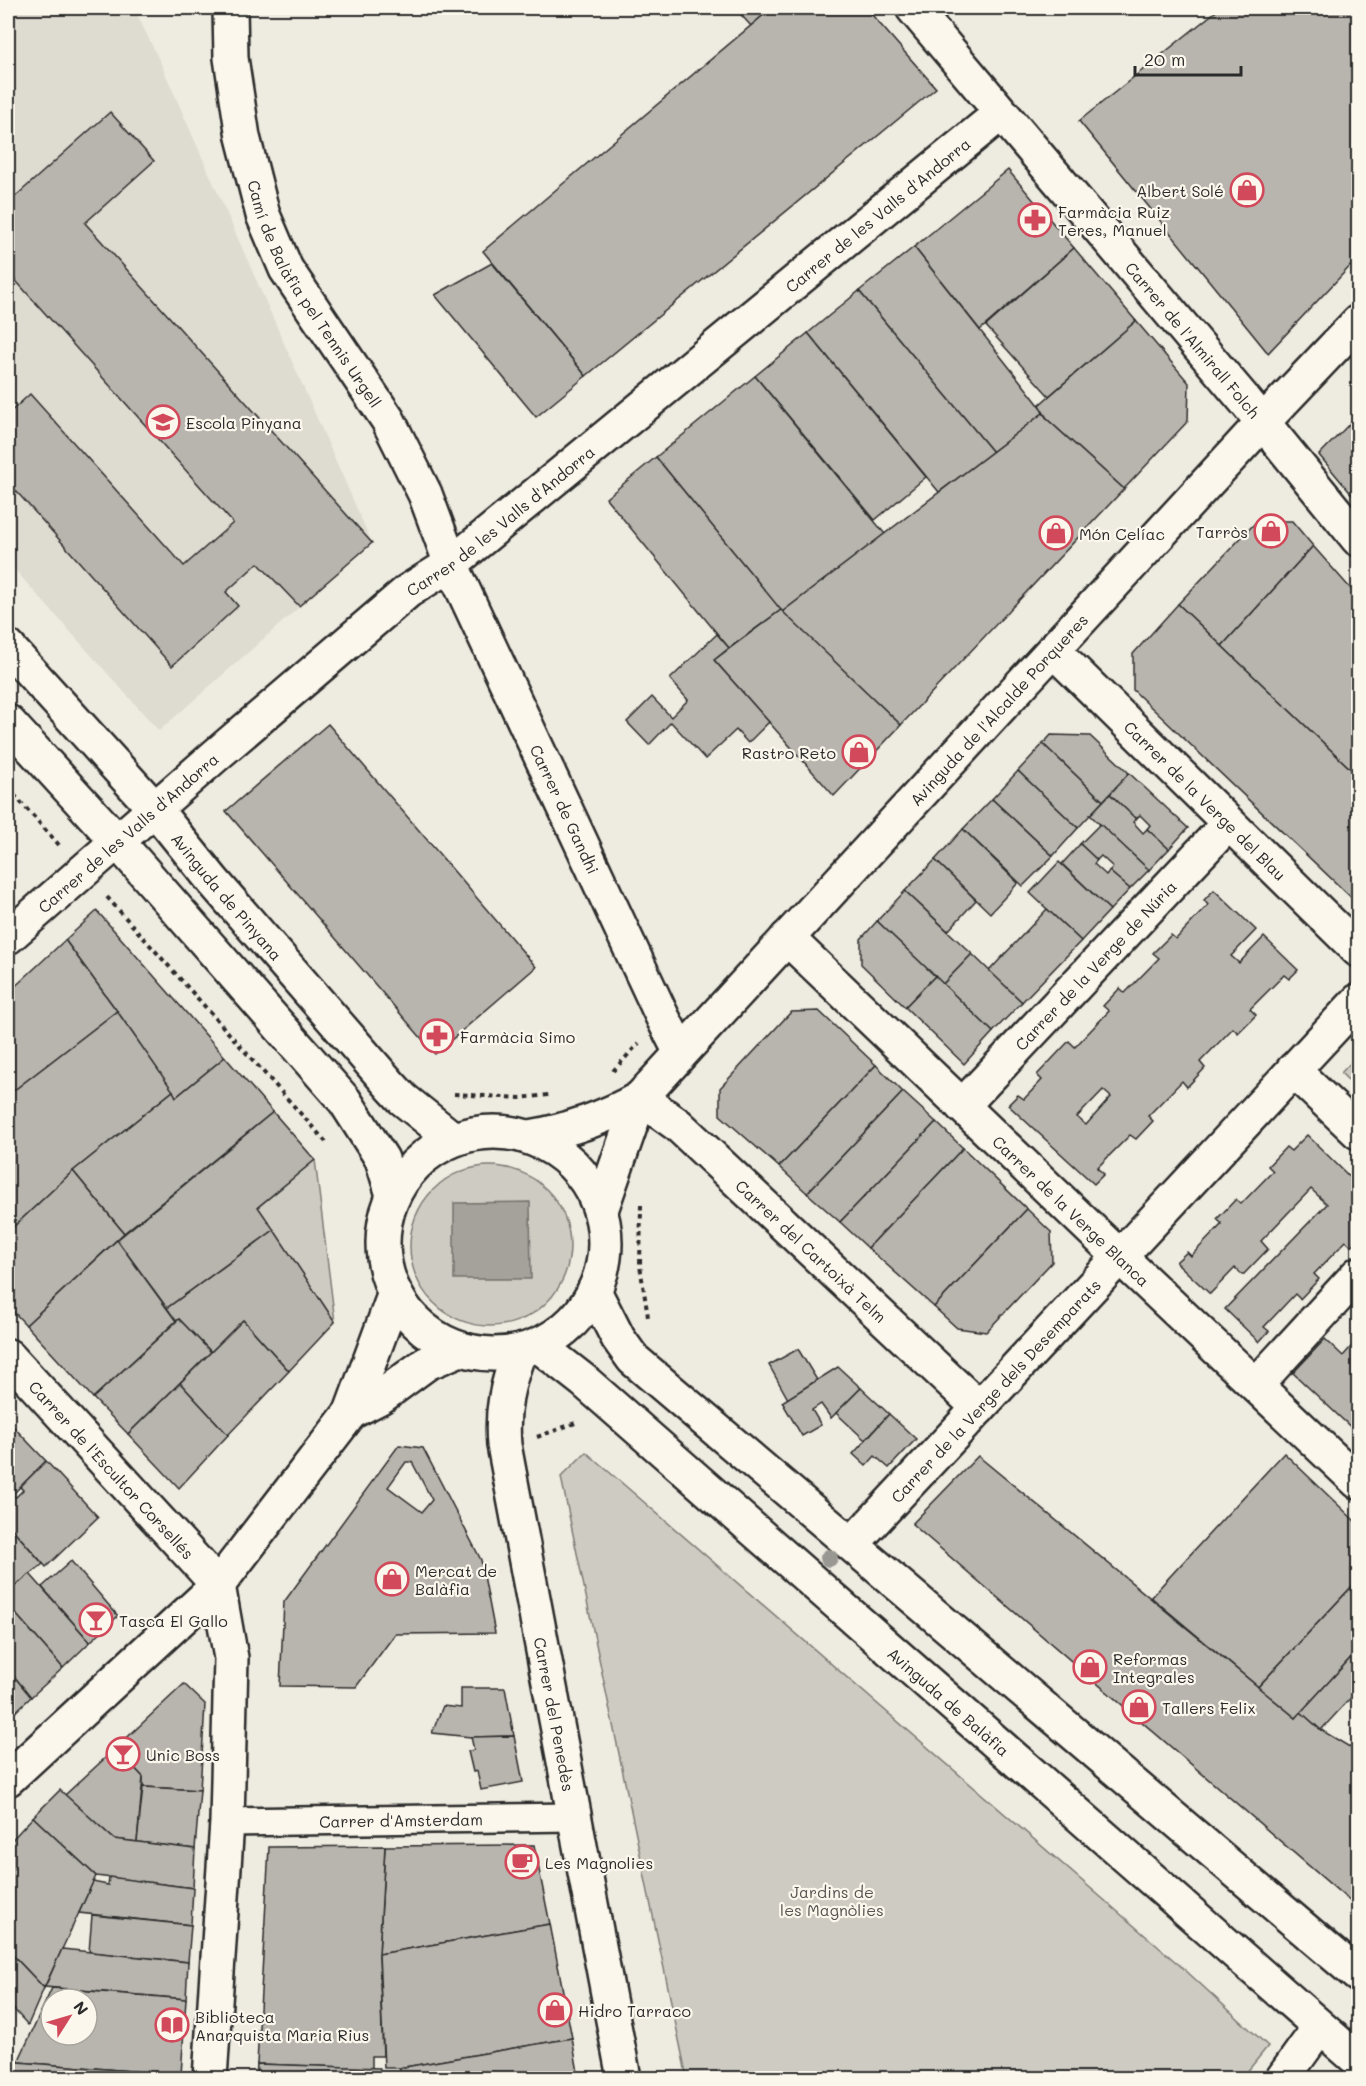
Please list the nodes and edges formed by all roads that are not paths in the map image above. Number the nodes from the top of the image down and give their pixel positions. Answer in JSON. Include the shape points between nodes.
{"nodes":[{"id":1,"x":230,"y":8,"type":"edge"},
{"id":2,"x":913,"y":8,"type":"edge"},
{"id":3,"x":1001,"y":113,"type":"junction"},
{"id":4,"x":1359,"y":322,"type":"edge"},
{"id":5,"x":1262,"y":423,"type":"junction"},
{"id":6,"x":1359,"y":539,"type":"edge"},
{"id":7,"x":451,"y":564,"type":"junction"},
{"id":8,"x":8,"y":647,"type":"edge"},
{"id":9,"x":1053,"y":651,"type":"junction"},
{"id":10,"x":8,"y":722,"type":"edge"},
{"id":11,"x":154,"y":808,"type":"junction"},
{"id":12,"x":1228,"y":824,"type":"junction"},
{"id":13,"x":117,"y":841,"type":"junction"},
{"id":14,"x":8,"y":937,"type":"edge"},
{"id":15,"x":788,"y":938,"type":"junction"},
{"id":16,"x":1359,"y":950,"type":"edge"},
{"id":17,"x":1359,"y":1000,"type":"edge"},
{"id":18,"x":681,"y":1053,"type":"junction"},
{"id":19,"x":1293,"y":1070,"type":"junction"},
{"id":20,"x":640,"y":1098,"type":"junction"},
{"id":21,"x":962,"y":1106,"type":"junction"},
{"id":22,"x":1359,"y":1132,"type":"edge"},
{"id":23,"x":530,"y":1137,"type":"junction"},
{"id":24,"x":453,"y":1139,"type":"junction"},
{"id":25,"x":393,"y":1195,"type":"junction"},
{"id":26,"x":601,"y":1210,"type":"junction"},
{"id":27,"x":1120,"y":1257,"type":"junction"},
{"id":28,"x":1359,"y":1274,"type":"edge"},
{"id":29,"x":594,"y":1291,"type":"junction"},
{"id":30,"x":395,"y":1293,"type":"junction"},
{"id":31,"x":529,"y":1348,"type":"junction"},
{"id":32,"x":460,"y":1349,"type":"junction"},
{"id":33,"x":8,"y":1358,"type":"edge"},
{"id":34,"x":1256,"y":1385,"type":"junction"},
{"id":35,"x":979,"y":1408,"type":"junction"},
{"id":36,"x":351,"y":1412,"type":"junction"},
{"id":37,"x":1356,"y":1474,"type":"edge"},
{"id":38,"x":852,"y":1544,"type":"junction"},
{"id":39,"x":218,"y":1585,"type":"junction"},
{"id":40,"x":8,"y":1779,"type":"edge"},
{"id":41,"x":574,"y":1817,"type":"junction"},
{"id":42,"x":227,"y":1822,"type":"junction"},
{"id":43,"x":1359,"y":1975,"type":"edge"},
{"id":44,"x":1320,"y":2028,"type":"junction"},
{"id":45,"x":1359,"y":2060,"type":"edge"},
{"id":46,"x":1286,"y":2077,"type":"edge"},
{"id":47,"x":210,"y":2079,"type":"edge"},
{"id":48,"x":624,"y":2079,"type":"edge"}],
"edges":[{"from":1,"to":7,"type":"street","name":"Camí de Balàfia pel Tennis Urgell","via":[[231,58],[243,137],[263,215],[286,269],[388,420],[425,494]]},
{"from":2,"to":3,"type":"street","name":"Carrer de l'Almirall Folch"},
{"from":3,"to":5,"type":"street","name":"Carrer de l'Almirall Folch"},
{"from":3,"to":7,"type":"street","name":"Carrer de les Valls d'Andorra"},
{"from":4,"to":5,"type":"street","name":"Avinguda de l'Alcalde Porqueres"},
{"from":5,"to":6,"type":"street","name":"Carrer de l'Almirall Folch"},
{"from":5,"to":9,"type":"street","name":"Avinguda de l'Alcalde Porqueres"},
{"from":7,"to":11,"type":"street","name":"Carrer de les Valls d'Andorra","via":[[408,591]]},
{"from":7,"to":18,"type":"street","name":"Carrer de Gandhi"},
{"from":8,"to":11,"type":"street","name":"Avinguda de Pinyana"},
{"from":9,"to":12,"type":"street","name":"Carrer de la Verge del Blau"},
{"from":9,"to":15,"type":"street","name":"Avinguda de l'Alcalde Porqueres"},
{"from":10,"to":13,"type":"street"},
{"from":11,"to":13,"type":"street","name":"Carrer de les Valls d'Andorra"},
{"from":11,"to":24,"type":"street","name":"Avinguda de Pinyana","via":[[391,1086]]},
{"from":12,"to":16,"type":"street","name":"Carrer de la Verge del Blau"},
{"from":12,"to":21,"type":"street","name":"Carrer de la Verge de Núria"},
{"from":13,"to":14,"type":"street","name":"Carrer de les Valls d'Andorra"},
{"from":13,"to":25,"type":"street","via":[[345,1101],[381,1159]]},
{"from":15,"to":18,"type":"street","name":"Avinguda de l'Alcalde Porqueres"},
{"from":15,"to":21,"type":"street","name":"Carrer de la Verge Blanca"},
{"from":17,"to":19,"type":"street","name":"Carrer de la Verge dels Desemparats"},
{"from":18,"to":20,"type":"street","name":"Avinguda de l'Alcalde Porqueres"},
{"from":19,"to":22,"type":"street"},
{"from":19,"to":27,"type":"street","name":"Carrer de la Verge dels Desemparats"},
{"from":20,"to":23,"type":"street","name":"Avinguda de l'Alcalde Porqueres","via":[[583,1125]]},
{"from":20,"to":26,"type":"street","name":"Avinguda de l'Alcalde Porqueres"},
{"from":20,"to":35,"type":"street","name":"Carrer del Cartoixà Telm","via":[[678,1125]]},
{"from":21,"to":27,"type":"street","name":"Carrer de la Verge Blanca"},
{"from":23,"to":24,"type":"street","via":[[478,1132]]},
{"from":23,"to":26,"type":"street","via":[[574,1165]]},
{"from":24,"to":25,"type":"street","via":[[437,1146],[412,1167]]},
{"from":25,"to":30,"type":"street","via":[[384,1223],[383,1251]]},
{"from":26,"to":29,"type":"street","via":[[604,1265]]},
{"from":27,"to":34,"type":"street","name":"Carrer de la Verge Blanca"},
{"from":27,"to":35,"type":"street","name":"Carrer de la Verge dels Desemparats"},
{"from":28,"to":34,"type":"street"},
{"from":29,"to":31,"type":"street","via":[[572,1323],[556,1336]]},
{"from":29,"to":38,"type":"street","via":[[633,1359]]},
{"from":30,"to":32,"type":"street","via":[[421,1327]]},
{"from":30,"to":36,"type":"street"},
{"from":31,"to":32,"type":"street","via":[[490,1354]]},
{"from":31,"to":41,"type":"street","name":"Carrer del Penedès","via":[[509,1381],[504,1406],[504,1445]]},
{"from":31,"to":44,"type":"street","name":"Avinguda de Balàfia","via":[[584,1381]]},
{"from":32,"to":36,"type":"street","via":[[427,1363],[382,1396]]},
{"from":33,"to":39,"type":"street","name":"Carrer de l'Escultor Corsellés"},
{"from":34,"to":37,"type":"street","name":"Carrer de la Verge Blanca"},
{"from":35,"to":38,"type":"street","name":"Carrer de la Verge dels Desemparats"},
{"from":36,"to":39,"type":"street"},
{"from":38,"to":43,"type":"street"},
{"from":39,"to":40,"type":"street"},
{"from":39,"to":42,"type":"street","via":[[231,1658]]},
{"from":41,"to":42,"type":"street","name":"Carrer d'Amsterdam"},
{"from":41,"to":48,"type":"street","name":"Carrer del Penedès"},
{"from":42,"to":47,"type":"street"},
{"from":44,"to":45,"type":"street","name":"Avinguda de Balàfia"},
{"from":44,"to":46,"type":"street"}]}
